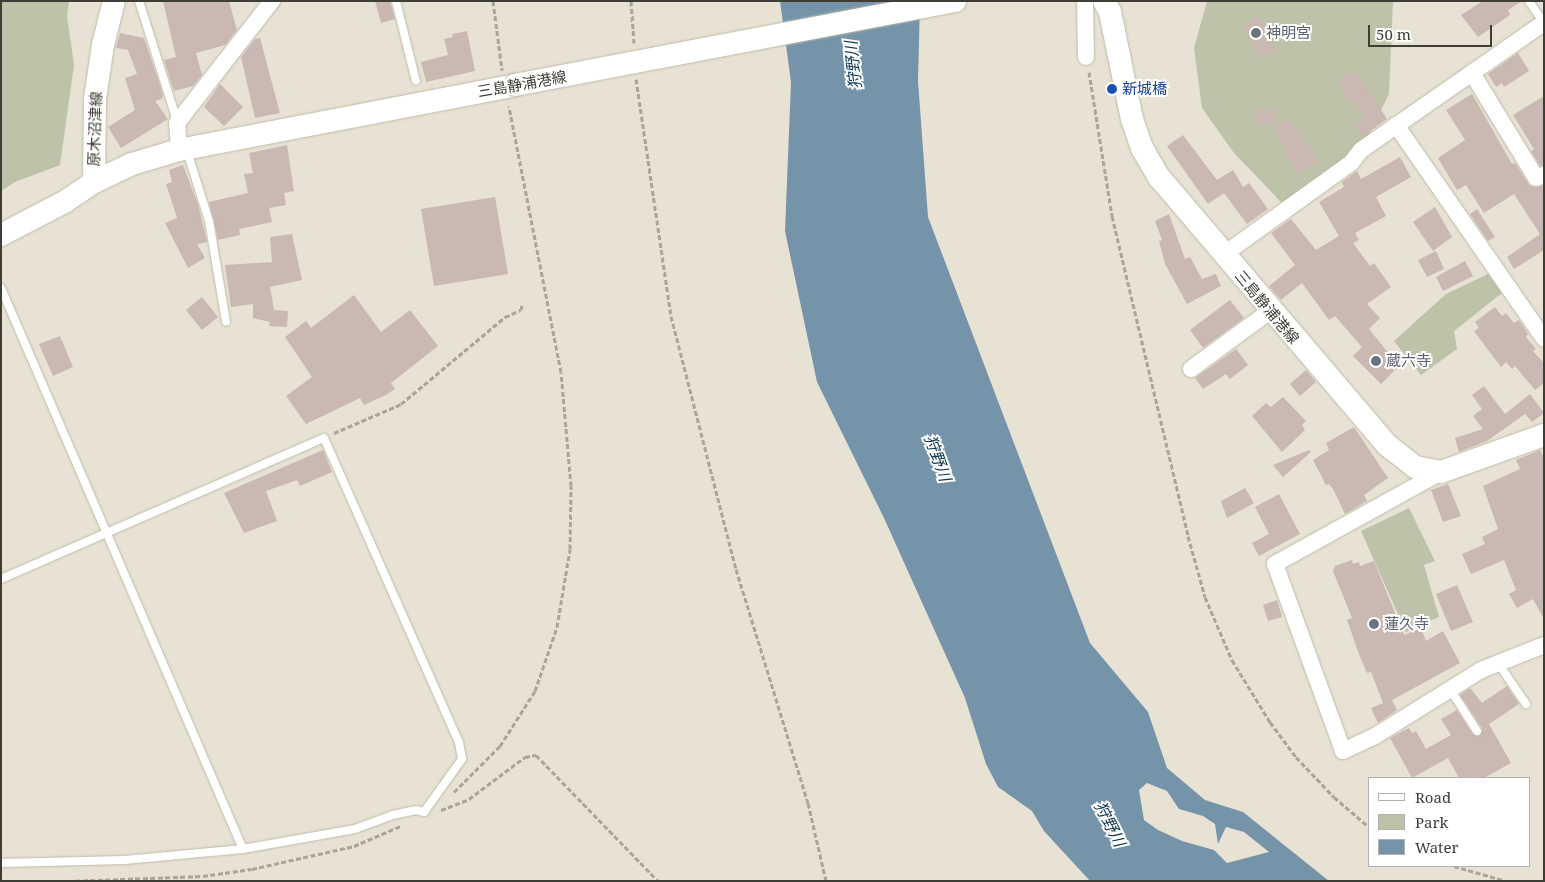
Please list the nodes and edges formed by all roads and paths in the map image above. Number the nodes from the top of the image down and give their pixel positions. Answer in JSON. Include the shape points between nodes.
{"nodes":[{"id":1,"x":114,"y":1,"type":"edge"},
{"id":2,"x":139,"y":1,"type":"edge"},
{"id":3,"x":272,"y":1,"type":"edge"},
{"id":4,"x":396,"y":1,"type":"edge"},
{"id":5,"x":493,"y":1,"type":"edge"},
{"id":6,"x":631,"y":1,"type":"edge"},
{"id":7,"x":955,"y":1,"type":"edge"},
{"id":8,"x":1085,"y":1,"type":"edge"},
{"id":9,"x":1104,"y":1,"type":"edge"},
{"id":10,"x":1529,"y":1,"type":"edge"},
{"id":11,"x":1544,"y":23,"type":"edge"},
{"id":12,"x":635,"y":53,"type":"dead end"},
{"id":13,"x":1086,"y":57,"type":"joint"},
{"id":14,"x":636,"y":72,"type":"dead end"},
{"id":15,"x":1472,"y":72,"type":"junction"},
{"id":16,"x":416,"y":81,"type":"dead end"},
{"id":17,"x":508,"y":86,"type":"junction"},
{"id":18,"x":178,"y":122,"type":"junction"},
{"id":19,"x":1396,"y":125,"type":"junction"},
{"id":20,"x":182,"y":150,"type":"junction"},
{"id":21,"x":1544,"y":174,"type":"edge"},
{"id":22,"x":94,"y":182,"type":"junction"},
{"id":23,"x":1,"y":235,"type":"edge"},
{"id":24,"x":1223,"y":255,"type":"junction"},
{"id":25,"x":1,"y":288,"type":"edge"},
{"id":26,"x":522,"y":305,"type":"dead end"},
{"id":27,"x":1270,"y":311,"type":"junction"},
{"id":28,"x":226,"y":322,"type":"dead end"},
{"id":29,"x":1544,"y":338,"type":"edge"},
{"id":30,"x":1191,"y":369,"type":"dead end"},
{"id":31,"x":1544,"y":435,"type":"edge"},
{"id":32,"x":324,"y":438,"type":"junction"},
{"id":33,"x":1441,"y":472,"type":"junction"},
{"id":34,"x":108,"y":533,"type":"junction"},
{"id":35,"x":1,"y":579,"type":"edge"},
{"id":36,"x":1544,"y":645,"type":"edge"},
{"id":37,"x":1498,"y":663,"type":"junction"},
{"id":38,"x":1450,"y":689,"type":"junction"},
{"id":39,"x":1526,"y":704,"type":"dead end"},
{"id":40,"x":1477,"y":731,"type":"dead end"},
{"id":41,"x":451,"y":794,"type":"dead end"},
{"id":42,"x":424,"y":812,"type":"junction"},
{"id":43,"x":1368,"y":826,"type":"edge"},
{"id":44,"x":243,"y":849,"type":"junction"},
{"id":45,"x":1,"y":863,"type":"edge"},
{"id":46,"x":1457,"y":867,"type":"edge"},
{"id":47,"x":68,"y":881,"type":"edge"},
{"id":48,"x":658,"y":881,"type":"edge"},
{"id":49,"x":826,"y":881,"type":"edge"},
{"id":50,"x":1506,"y":881,"type":"edge"}],
"edges":[{"from":1,"to":22,"type":"main road","name":"原木沼津線","via":[[102,45],[95,99]]},
{"from":2,"to":18,"type":"lane"},
{"from":3,"to":18,"type":"street"},
{"from":4,"to":16,"type":"lane"},
{"from":5,"to":17,"type":"path"},
{"from":6,"to":12,"type":"path"},
{"from":7,"to":17,"type":"main road","name":"三島静浦港線","bridge":true},
{"from":8,"to":13,"type":"street"},
{"from":9,"to":24,"type":"main road","name":"三島静浦港線","via":[[1110,12],[1132,119],[1142,148],[1159,177]]},
{"from":10,"to":11,"type":"lane"},
{"from":11,"to":15,"type":"street"},
{"from":13,"to":43,"type":"path","via":[[1112,216],[1205,597],[1232,660],[1270,722],[1296,757],[1334,797]]},
{"from":14,"to":49,"type":"path","via":[[671,316],[736,569],[808,803]]},
{"from":15,"to":19,"type":"street"},
{"from":15,"to":21,"type":"street","via":[[1536,178]]},
{"from":17,"to":20,"type":"main road","name":"三島静浦港線"},
{"from":17,"to":41,"type":"path","via":[[561,372],[571,486],[570,549],[557,627],[535,692],[500,746]]},
{"from":18,"to":20,"type":"street","via":[[175,131]]},
{"from":19,"to":24,"type":"street","via":[[1361,150],[1351,163]]},
{"from":19,"to":29,"type":"street"},
{"from":20,"to":22,"type":"main road","name":"三島静浦港線","via":[[132,164]]},
{"from":20,"to":28,"type":"lane","via":[[210,221]]},
{"from":22,"to":23,"type":"main road","name":"原木沼津線","via":[[66,201]]},
{"from":24,"to":27,"type":"main road","name":"三島静浦港線"},
{"from":25,"to":34,"type":"lane"},
{"from":26,"to":32,"type":"path","via":[[521,310],[505,317],[396,408]]},
{"from":27,"to":30,"type":"street"},
{"from":27,"to":33,"type":"main road","name":"三島静浦港線","via":[[1387,445],[1416,467]]},
{"from":31,"to":33,"type":"main road"},
{"from":32,"to":34,"type":"lane"},
{"from":32,"to":42,"type":"lane","via":[[459,742],[462,759]]},
{"from":33,"to":38,"type":"street","via":[[1276,564],[1343,751],[1374,736]]},
{"from":34,"to":35,"type":"lane"},
{"from":34,"to":44,"type":"lane"},
{"from":36,"to":37,"type":"street"},
{"from":37,"to":38,"type":"street"},
{"from":37,"to":39,"type":"lane"},
{"from":38,"to":40,"type":"lane"},
{"from":42,"to":44,"type":"lane","via":[[416,810],[393,815],[355,829],[282,845]]},
{"from":42,"to":47,"type":"path","via":[[396,829],[354,846],[252,869],[203,876]]},
{"from":42,"to":48,"type":"path","via":[[440,811],[469,799],[525,757],[536,756]]},
{"from":44,"to":45,"type":"lane","via":[[125,860]]},
{"from":46,"to":50,"type":"path"}]}
